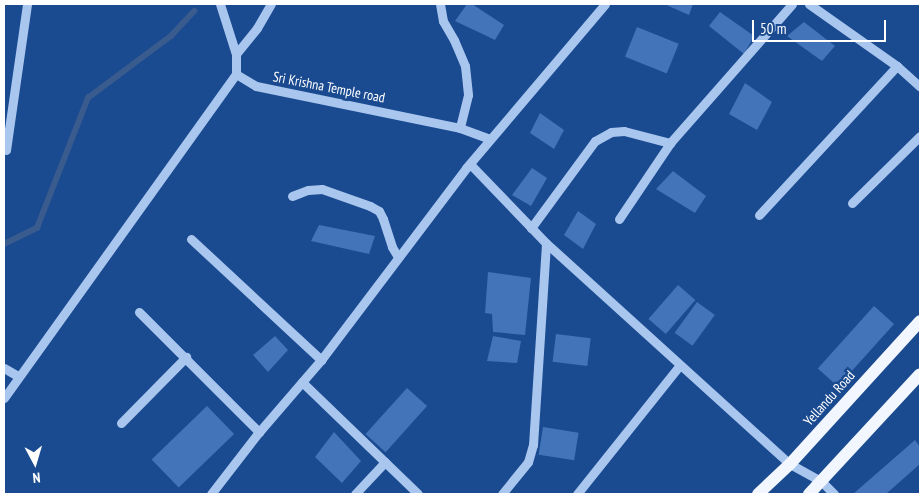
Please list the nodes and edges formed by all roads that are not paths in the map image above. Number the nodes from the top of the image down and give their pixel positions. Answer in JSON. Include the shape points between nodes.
{"nodes":[{"id":1,"x":27,"y":4,"type":"edge"},
{"id":2,"x":220,"y":4,"type":"edge"},
{"id":3,"x":271,"y":4,"type":"edge"},
{"id":4,"x":440,"y":4,"type":"edge"},
{"id":5,"x":605,"y":4,"type":"edge"},
{"id":6,"x":792,"y":4,"type":"edge"},
{"id":7,"x":809,"y":4,"type":"edge"},
{"id":8,"x":236,"y":54,"type":"junction"},
{"id":9,"x":897,"y":66,"type":"junction"},
{"id":10,"x":236,"y":74,"type":"junction"},
{"id":11,"x":920,"y":87,"type":"edge"},
{"id":12,"x":460,"y":128,"type":"junction"},
{"id":13,"x":920,"y":136,"type":"edge"},
{"id":14,"x":490,"y":139,"type":"junction"},
{"id":15,"x":670,"y":143,"type":"junction"},
{"id":16,"x":6,"y":150,"type":"dead end"},
{"id":17,"x":470,"y":164,"type":"junction"},
{"id":18,"x":292,"y":196,"type":"dead end"},
{"id":19,"x":852,"y":203,"type":"dead end"},
{"id":20,"x":759,"y":215,"type":"dead end"},
{"id":21,"x":619,"y":219,"type":"dead end"},
{"id":22,"x":531,"y":228,"type":"junction"},
{"id":23,"x":191,"y":239,"type":"dead end"},
{"id":24,"x":546,"y":243,"type":"junction"},
{"id":25,"x":398,"y":257,"type":"junction"},
{"id":26,"x":139,"y":312,"type":"dead end"},
{"id":27,"x":920,"y":321,"type":"edge"},
{"id":28,"x":186,"y":357,"type":"junction"},
{"id":29,"x":321,"y":360,"type":"junction"},
{"id":30,"x":680,"y":365,"type":"junction"},
{"id":31,"x":4,"y":368,"type":"edge"},
{"id":32,"x":920,"y":374,"type":"edge"},
{"id":33,"x":18,"y":376,"type":"junction"},
{"id":34,"x":302,"y":382,"type":"junction"},
{"id":35,"x":4,"y":398,"type":"edge"},
{"id":36,"x":121,"y":423,"type":"dead end"},
{"id":37,"x":259,"y":432,"type":"junction"},
{"id":38,"x":385,"y":462,"type":"junction"},
{"id":39,"x":790,"y":464,"type":"junction"},
{"id":40,"x":822,"y":482,"type":"junction"},
{"id":41,"x":211,"y":494,"type":"edge"},
{"id":42,"x":355,"y":494,"type":"edge"},
{"id":43,"x":418,"y":494,"type":"edge"},
{"id":44,"x":502,"y":494,"type":"edge"},
{"id":45,"x":577,"y":494,"type":"edge"},
{"id":46,"x":758,"y":494,"type":"edge"},
{"id":47,"x":809,"y":494,"type":"edge"},
{"id":48,"x":834,"y":494,"type":"edge"}],
"edges":[{"from":1,"to":16,"type":"street"},
{"from":2,"to":8,"type":"street"},
{"from":3,"to":8,"type":"street"},
{"from":4,"to":12,"type":"street","via":[[443,22],[465,66],[468,95]]},
{"from":5,"to":14,"type":"street"},
{"from":6,"to":15,"type":"street"},
{"from":7,"to":9,"type":"street"},
{"from":8,"to":10,"type":"street"},
{"from":9,"to":11,"type":"street"},
{"from":9,"to":20,"type":"street"},
{"from":10,"to":12,"type":"street","name":"Sri Krishna Temple road","via":[[256,86]]},
{"from":10,"to":33,"type":"street"},
{"from":12,"to":14,"type":"street","name":"Sri Krishna Temple road"},
{"from":13,"to":19,"type":"street"},
{"from":14,"to":17,"type":"street"},
{"from":15,"to":21,"type":"street"},
{"from":15,"to":22,"type":"street","via":[[624,131],[611,132],[596,141]]},
{"from":17,"to":22,"type":"street"},
{"from":17,"to":25,"type":"street"},
{"from":18,"to":25,"type":"street","via":[[322,189],[370,206],[383,219]]},
{"from":22,"to":24,"type":"street"},
{"from":23,"to":29,"type":"street"},
{"from":24,"to":30,"type":"street"},
{"from":24,"to":44,"type":"street","via":[[533,445],[528,462]]},
{"from":25,"to":29,"type":"street"},
{"from":26,"to":28,"type":"street"},
{"from":27,"to":39,"type":"main road","name":"Yellandu Road"},
{"from":28,"to":36,"type":"street"},
{"from":28,"to":37,"type":"street"},
{"from":29,"to":34,"type":"street"},
{"from":30,"to":39,"type":"street"},
{"from":30,"to":45,"type":"street"},
{"from":31,"to":33,"type":"street"},
{"from":32,"to":40,"type":"main road"},
{"from":33,"to":35,"type":"street"},
{"from":34,"to":37,"type":"street"},
{"from":34,"to":38,"type":"street"},
{"from":37,"to":41,"type":"street"},
{"from":38,"to":42,"type":"street"},
{"from":38,"to":43,"type":"street"},
{"from":39,"to":40,"type":"street"},
{"from":39,"to":46,"type":"main road","name":"Yellandu Road"},
{"from":40,"to":47,"type":"main road"},
{"from":40,"to":48,"type":"street"}]}
